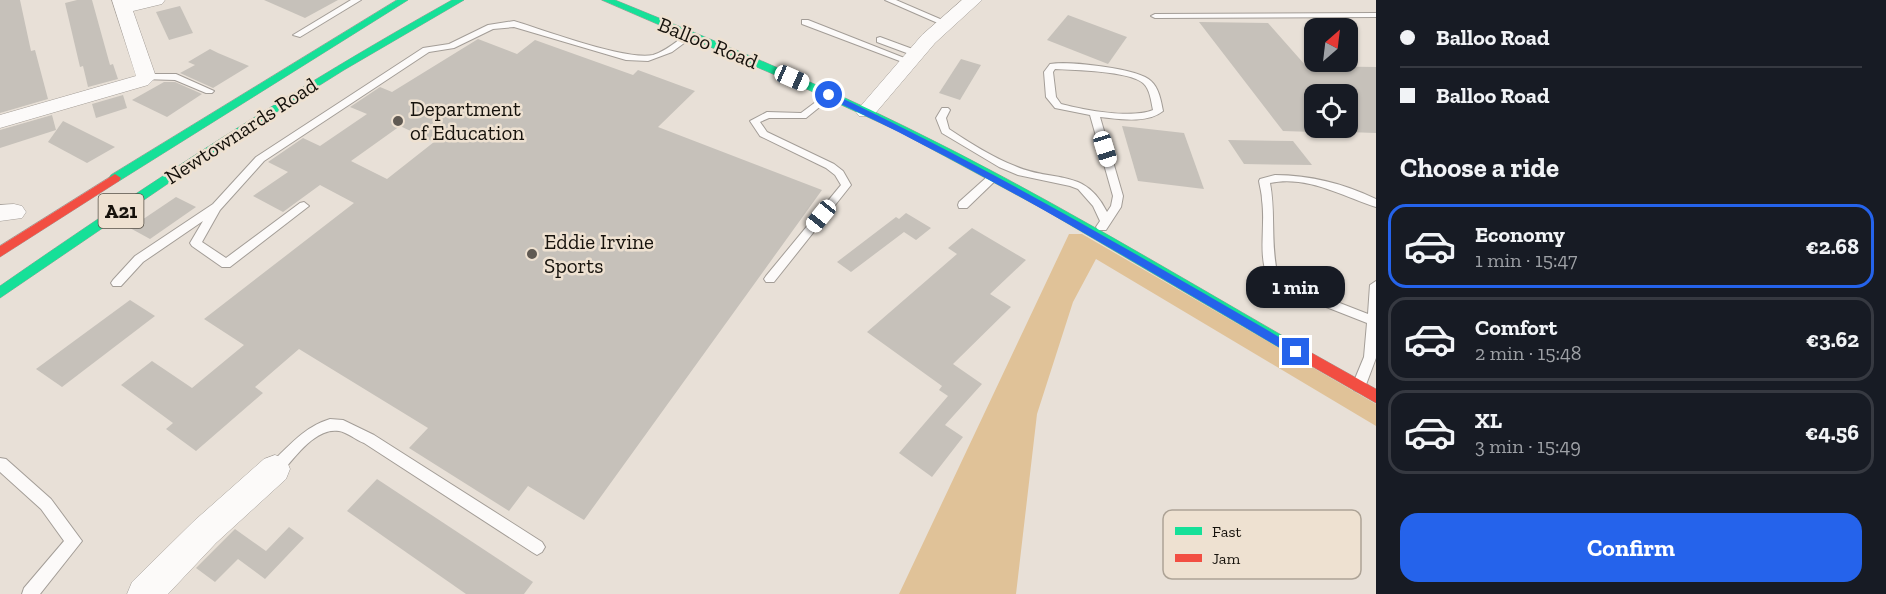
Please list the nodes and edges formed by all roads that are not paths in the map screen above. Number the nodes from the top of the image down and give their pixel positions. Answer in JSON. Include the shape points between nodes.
{"nodes":[{"id":1,"x":156,"y":0,"type":"edge"},
{"id":2,"x":357,"y":0,"type":"edge"},
{"id":3,"x":403,"y":0,"type":"edge"},
{"id":4,"x":459,"y":0,"type":"edge"},
{"id":5,"x":889,"y":0,"type":"edge"},
{"id":6,"x":973,"y":0,"type":"edge"},
{"id":7,"x":602,"y":2,"type":"edge"},
{"id":8,"x":122,"y":4,"type":"edge"},
{"id":9,"x":1376,"y":15,"type":"edge"},
{"id":10,"x":1155,"y":16,"type":"dead end"},
{"id":11,"x":808,"y":19,"type":"dead end"},
{"id":12,"x":943,"y":22,"type":"junction"},
{"id":13,"x":297,"y":35,"type":"dead end"},
{"id":14,"x":691,"y":35,"type":"junction"},
{"id":15,"x":911,"y":57,"type":"junction"},
{"id":16,"x":146,"y":77,"type":"junction"},
{"id":17,"x":209,"y":91,"type":"dead end"},
{"id":18,"x":829,"y":95,"type":"junction"},
{"id":19,"x":945,"y":110,"type":"dead end"},
{"id":20,"x":866,"y":112,"type":"junction"},
{"id":21,"x":1094,"y":113,"type":"junction"},
{"id":22,"x":0,"y":122,"type":"edge"},
{"id":23,"x":992,"y":178,"type":"junction"},
{"id":24,"x":1376,"y":203,"type":"edge"},
{"id":25,"x":963,"y":205,"type":"dead end"},
{"id":26,"x":303,"y":206,"type":"dead end"},
{"id":27,"x":217,"y":207,"type":"junction"},
{"id":28,"x":1106,"y":222,"type":"junction"},
{"id":29,"x":1096,"y":235,"type":"junction"},
{"id":30,"x":0,"y":252,"type":"edge"},
{"id":31,"x":771,"y":279,"type":"dead end"},
{"id":32,"x":117,"y":283,"type":"dead end"},
{"id":33,"x":1376,"y":285,"type":"edge"},
{"id":34,"x":0,"y":293,"type":"edge"},
{"id":35,"x":1371,"y":320,"type":"junction"},
{"id":36,"x":1358,"y":387,"type":"junction"},
{"id":37,"x":1376,"y":397,"type":"edge"},
{"id":38,"x":1,"y":464,"type":"edge"},
{"id":39,"x":275,"y":469,"type":"joint"},
{"id":40,"x":537,"y":547,"type":"dead end"},
{"id":41,"x":30,"y":594,"type":"edge"},
{"id":42,"x":144,"y":594,"type":"edge"}],
"edges":[{"from":1,"to":8,"type":"street"},
{"from":2,"to":13,"type":"lane"},
{"from":3,"to":30,"type":"main road","name":"Newtownards Road","number":"A21","via":[[202,122]]},
{"from":4,"to":34,"type":"main road","name":"Newtownards Road","number":"A21","via":[[405,27],[242,130]]},
{"from":5,"to":12,"type":"lane"},
{"from":6,"to":12,"type":"street"},
{"from":7,"to":14,"type":"main road","name":"Balloo Road"},
{"from":8,"to":16,"type":"street"},
{"from":9,"to":10,"type":"lane"},
{"from":11,"to":15,"type":"lane"},
{"from":12,"to":15,"type":"street"},
{"from":14,"to":18,"type":"main road","name":"Balloo Road"},
{"from":14,"to":27,"type":"lane","via":[[662,56],[648,59],[629,58],[514,24],[491,27],[451,46],[426,50],[260,159]]},
{"from":15,"to":20,"type":"street"},
{"from":16,"to":17,"type":"lane","via":[[176,76]]},
{"from":16,"to":22,"type":"street"},
{"from":18,"to":20,"type":"main road","name":"Balloo Road"},
{"from":18,"to":31,"type":"lane","via":[[803,116],[767,115],[755,121],[763,134],[830,166],[846,185]]},
{"from":19,"to":28,"type":"lane","via":[[941,118],[945,131],[1022,172],[1079,185],[1094,196]]},
{"from":20,"to":23,"type":"main road","name":"Balloo Road"},
{"from":21,"to":21,"type":"lane","via":[[1053,103],[1049,69],[1064,66],[1143,80],[1151,87],[1158,111],[1148,116]]},
{"from":21,"to":28,"type":"lane","via":[[1118,196]]},
{"from":23,"to":25,"type":"lane"},
{"from":23,"to":29,"type":"main road","name":"Balloo Road"},
{"from":24,"to":35,"type":"lane","via":[[1326,186],[1284,178],[1264,181],[1268,258],[1273,278],[1292,290]]},
{"from":26,"to":27,"type":"lane","via":[[226,264],[196,243]]},
{"from":27,"to":32,"type":"lane","via":[[139,259]]},
{"from":28,"to":29,"type":"lane"},
{"from":29,"to":36,"type":"main road","name":"Balloo Road"},
{"from":33,"to":35,"type":"lane"},
{"from":35,"to":36,"type":"lane","via":[[1370,357]]},
{"from":36,"to":37,"type":"main road","name":"Balloo Road"},
{"from":38,"to":41,"type":"lane","via":[[46,504],[74,541]]},
{"from":39,"to":40,"type":"lane","via":[[325,424],[340,425]]},
{"from":39,"to":42,"type":"street"}]}
